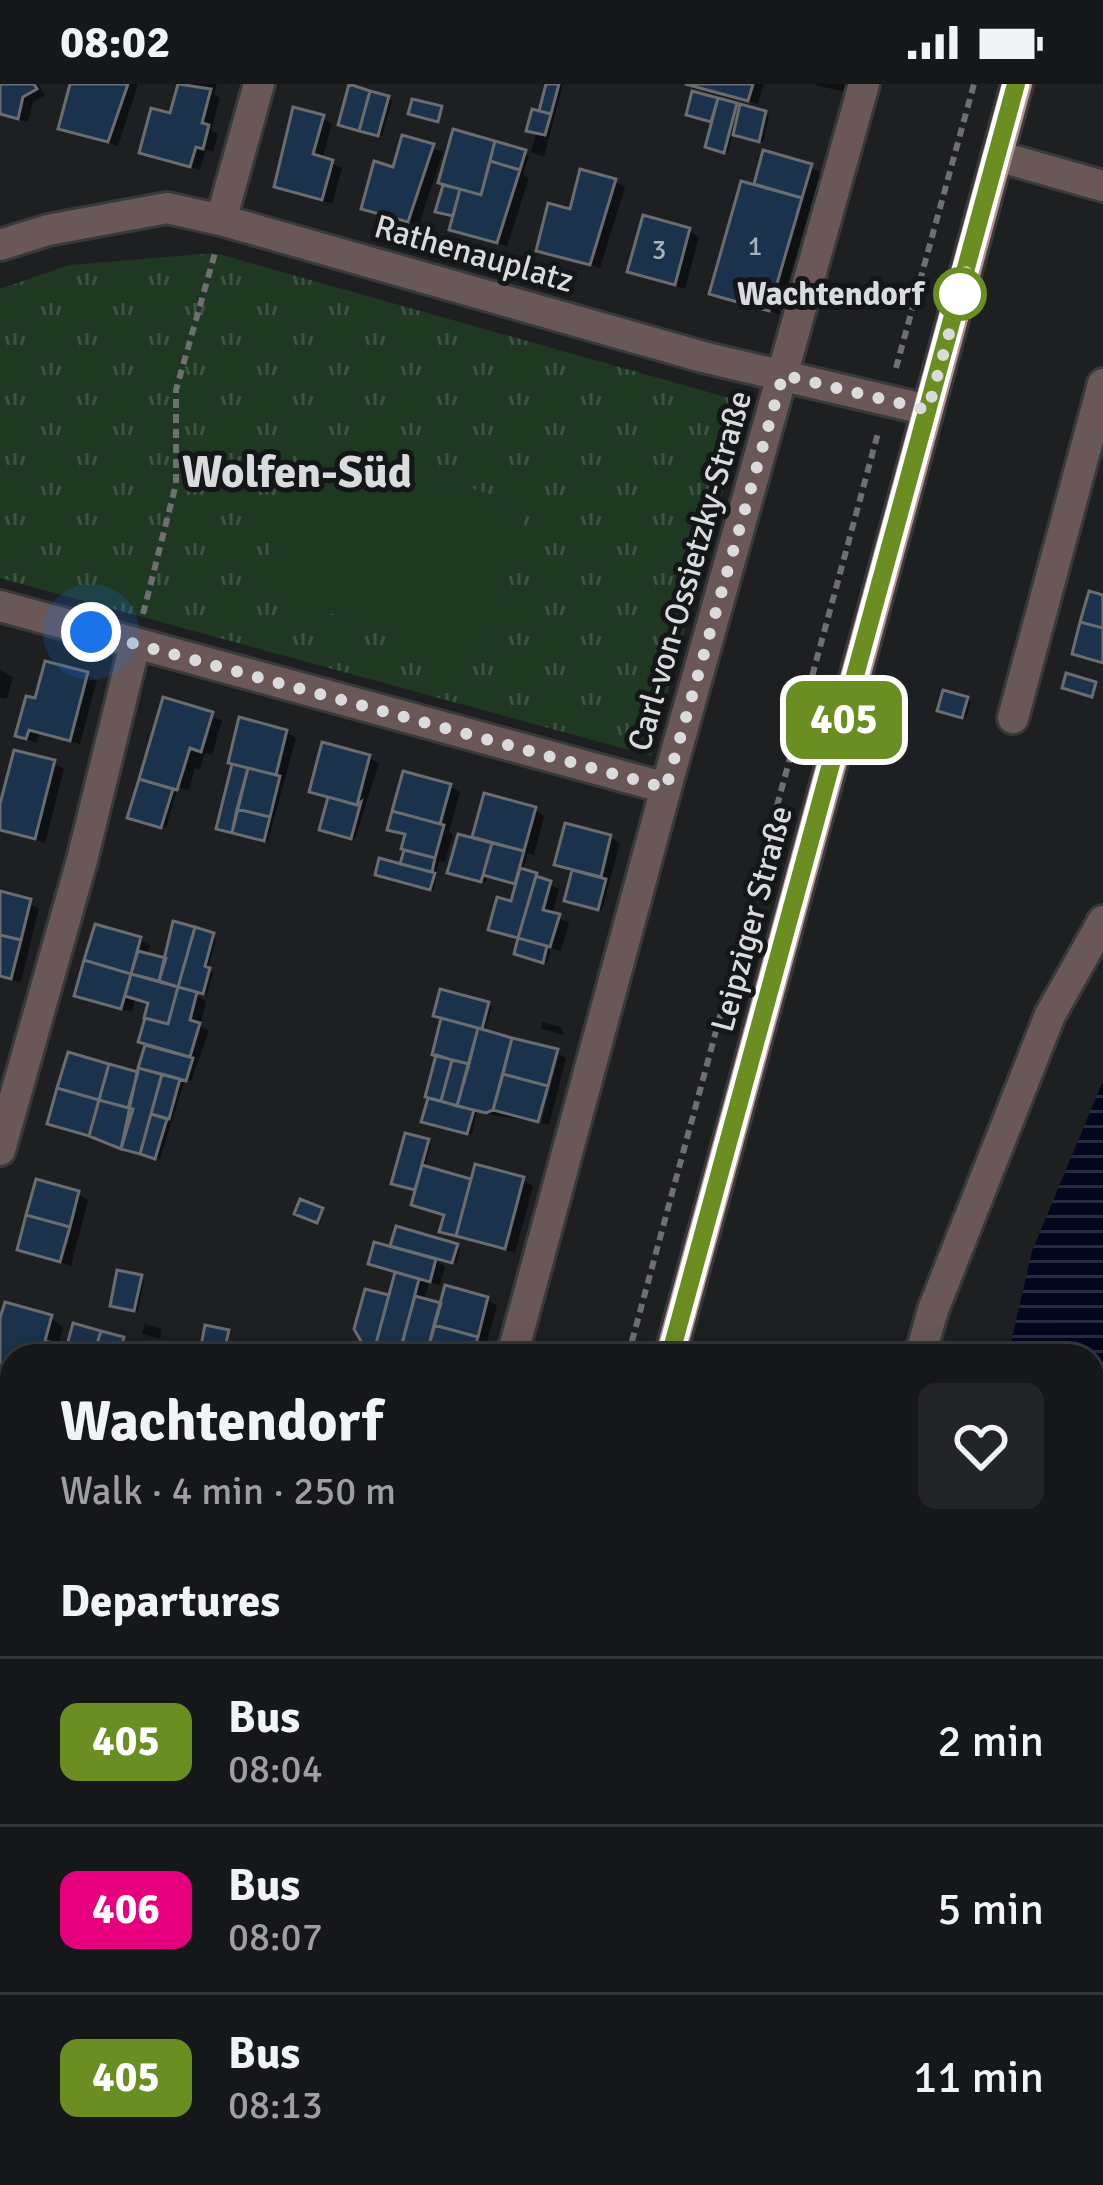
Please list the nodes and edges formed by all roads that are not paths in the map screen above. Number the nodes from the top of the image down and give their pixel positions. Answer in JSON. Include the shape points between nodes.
{"nodes":[{"id":1,"x":259,"y":84,"type":"edge"},
{"id":2,"x":864,"y":84,"type":"edge"},
{"id":3,"x":1016,"y":84,"type":"edge"},
{"id":4,"x":997,"y":156,"type":"junction"},
{"id":5,"x":1103,"y":186,"type":"edge"},
{"id":6,"x":221,"y":220,"type":"junction"},
{"id":7,"x":0,"y":245,"type":"edge"},
{"id":8,"x":783,"y":375,"type":"junction"},
{"id":9,"x":1103,"y":384,"type":"edge"},
{"id":10,"x":928,"y":410,"type":"junction"},
{"id":11,"x":0,"y":606,"type":"edge"},
{"id":12,"x":135,"y":644,"type":"junction"},
{"id":13,"x":1013,"y":718,"type":"dead end"},
{"id":14,"x":666,"y":788,"type":"junction"},
{"id":15,"x":1103,"y":920,"type":"edge"},
{"id":16,"x":0,"y":1150,"type":"edge"},
{"id":17,"x":515,"y":1344,"type":"edge"},
{"id":18,"x":673,"y":1344,"type":"edge"},
{"id":19,"x":923,"y":1344,"type":"edge"}],
"edges":[{"from":1,"to":6,"type":"street"},
{"from":2,"to":8,"type":"street","name":"Carl-von-Ossietzky-Straße"},
{"from":3,"to":4,"type":"main road","name":"Leipziger Straße"},
{"from":4,"to":5,"type":"street"},
{"from":4,"to":10,"type":"main road","name":"Leipziger Straße"},
{"from":6,"to":7,"type":"street","name":"Rathenauplatz","via":[[167,208]]},
{"from":6,"to":8,"type":"street","name":"Rathenauplatz"},
{"from":8,"to":10,"type":"street","name":"Rathenauplatz"},
{"from":8,"to":14,"type":"street","name":"Carl-von-Ossietzky-Straße"},
{"from":9,"to":13,"type":"street"},
{"from":10,"to":18,"type":"main road","name":"Leipziger Straße"},
{"from":11,"to":12,"type":"street"},
{"from":12,"to":14,"type":"street"},
{"from":12,"to":16,"type":"street"},
{"from":14,"to":17,"type":"street","name":"Carl-von-Ossietzky-Straße"},
{"from":15,"to":19,"type":"street","via":[[1050,1015]]}]}
